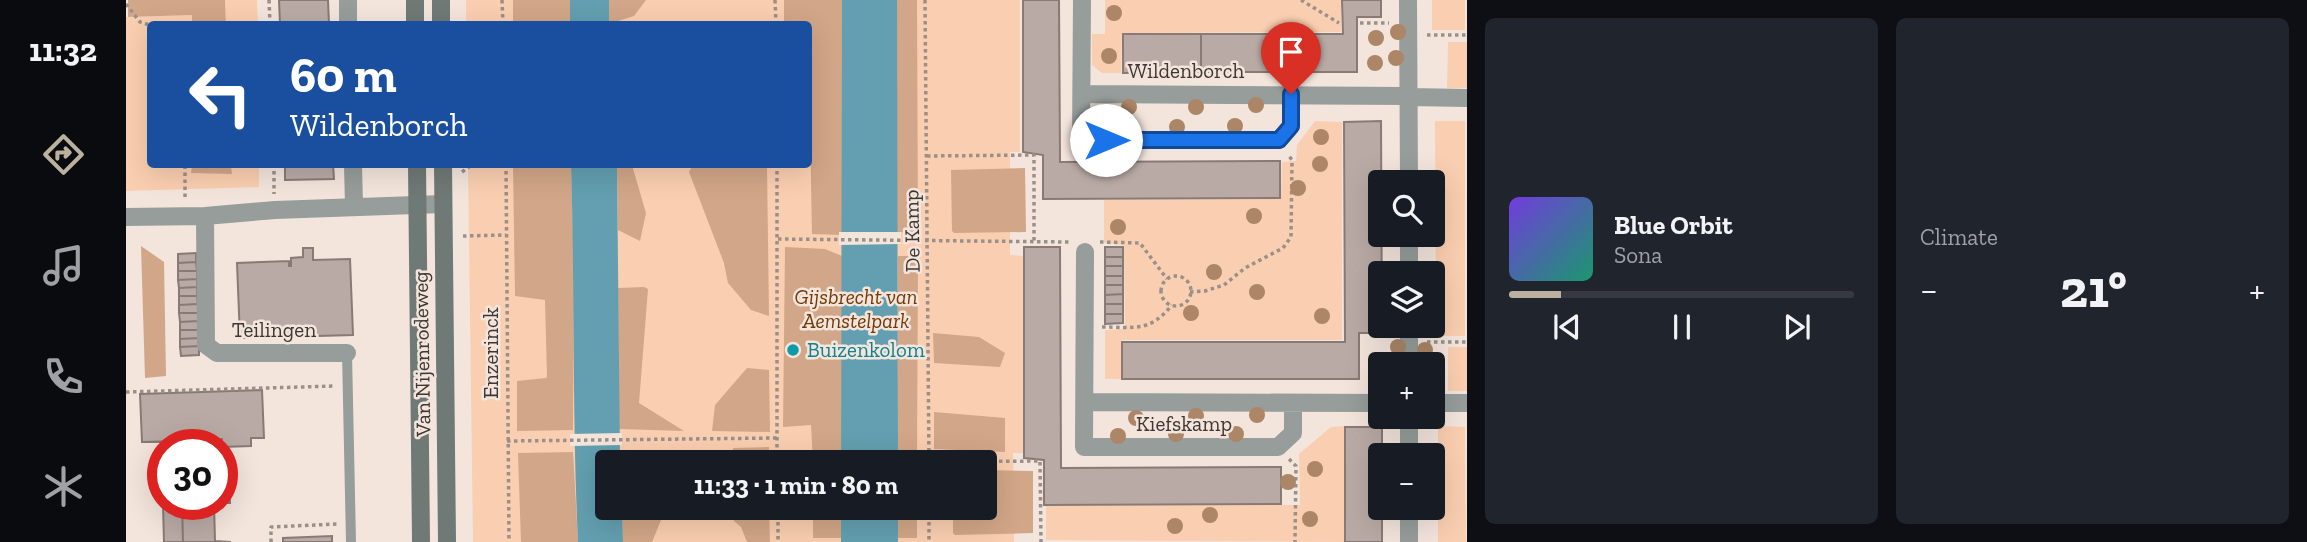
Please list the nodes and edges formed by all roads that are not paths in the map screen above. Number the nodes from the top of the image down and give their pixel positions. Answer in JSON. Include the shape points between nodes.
{"nodes":[{"id":1,"x":348,"y":0,"type":"edge"},
{"id":2,"x":415,"y":0,"type":"edge"},
{"id":3,"x":440,"y":0,"type":"edge"},
{"id":4,"x":1082,"y":0,"type":"edge"},
{"id":5,"x":1408,"y":0,"type":"edge"},
{"id":6,"x":348,"y":21,"type":"edge"},
{"id":7,"x":415,"y":21,"type":"edge"},
{"id":8,"x":441,"y":21,"type":"edge"},
{"id":9,"x":1082,"y":94,"type":"junction"},
{"id":10,"x":1291,"y":94,"type":"junction"},
{"id":11,"x":1409,"y":97,"type":"junction"},
{"id":12,"x":1467,"y":98,"type":"edge"},
{"id":13,"x":353,"y":168,"type":"edge"},
{"id":14,"x":417,"y":168,"type":"edge"},
{"id":15,"x":443,"y":168,"type":"edge"},
{"id":16,"x":1409,"y":170,"type":"edge"},
{"id":17,"x":443,"y":204,"type":"junction"},
{"id":18,"x":418,"y":205,"type":"junction"},
{"id":19,"x":354,"y":207,"type":"junction"},
{"id":20,"x":205,"y":216,"type":"junction"},
{"id":21,"x":126,"y":217,"type":"edge"},
{"id":22,"x":1085,"y":247,"type":"road end"},
{"id":23,"x":347,"y":353,"type":"joint"},
{"id":24,"x":1085,"y":402,"type":"junction"},
{"id":25,"x":1293,"y":403,"type":"junction"},
{"id":26,"x":1368,"y":403,"type":"edge"},
{"id":27,"x":1445,"y":403,"type":"edge"},
{"id":28,"x":1467,"y":403,"type":"edge"},
{"id":29,"x":1409,"y":520,"type":"edge"},
{"id":30,"x":351,"y":542,"type":"edge"},
{"id":31,"x":421,"y":542,"type":"edge"},
{"id":32,"x":447,"y":542,"type":"edge"},
{"id":33,"x":1409,"y":542,"type":"edge"}],
"edges":[{"from":1,"to":6,"type":"street"},
{"from":2,"to":7,"type":"main road"},
{"from":3,"to":8,"type":"main road"},
{"from":4,"to":9,"type":"street"},
{"from":5,"to":11,"type":"street"},
{"from":9,"to":10,"type":"street","name":"Wildenborch"},
{"from":9,"to":10,"type":"street","via":[[1082,140],[1279,140],[1291,126]]},
{"from":10,"to":11,"type":"street","name":"Wildenborch"},
{"from":11,"to":12,"type":"street","name":"Wildenborch"},
{"from":11,"to":16,"type":"street"},
{"from":13,"to":19,"type":"street"},
{"from":14,"to":18,"type":"main road","name":"Van Nijenrodeweg"},
{"from":15,"to":17,"type":"main road","name":"Van Nijenrodeweg"},
{"from":17,"to":18,"type":"street"},
{"from":17,"to":32,"type":"main road","name":"Van Nijenrodeweg"},
{"from":18,"to":19,"type":"street"},
{"from":18,"to":31,"type":"main road","name":"Van Nijenrodeweg"},
{"from":19,"to":20,"type":"street"},
{"from":20,"to":21,"type":"street"},
{"from":20,"to":23,"type":"street","name":"Teilingen","via":[[206,345],[217,353]]},
{"from":22,"to":24,"type":"street","name":"Kiefskamp"},
{"from":23,"to":30,"type":"lane"},
{"from":24,"to":25,"type":"street","name":"Kiefskamp"},
{"from":24,"to":25,"type":"street","name":"Kiefskamp","via":[[1084,447],[1278,447],[1293,433]]},
{"from":25,"to":26,"type":"street","name":"Kiefskamp"},
{"from":27,"to":28,"type":"street"},
{"from":29,"to":33,"type":"street"}]}
